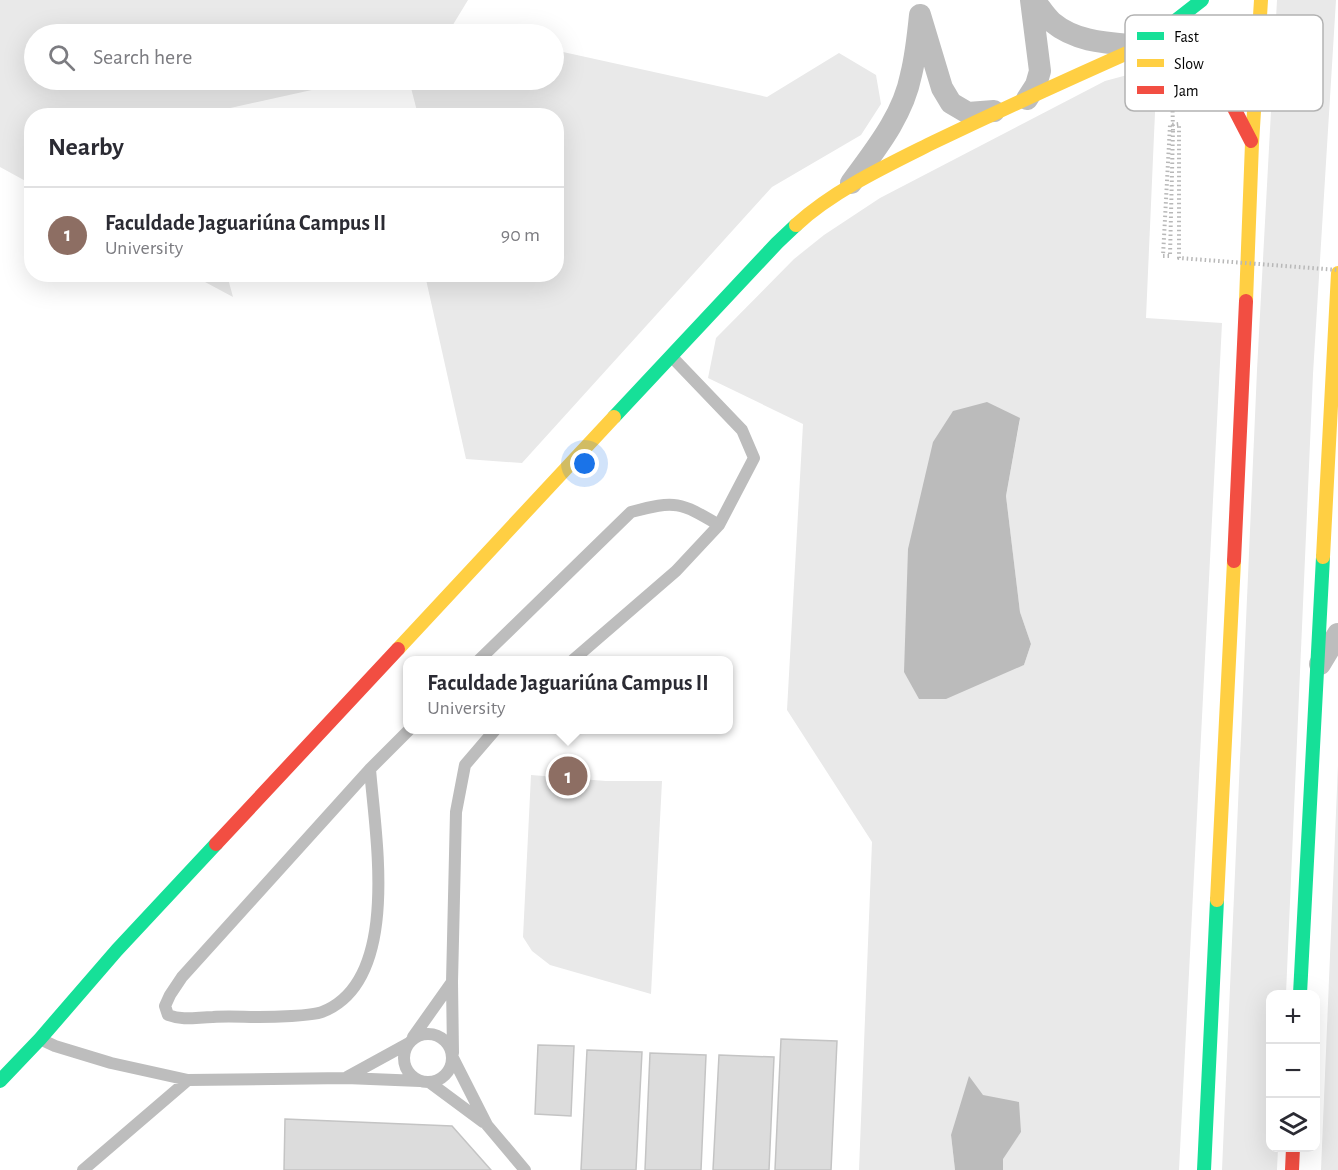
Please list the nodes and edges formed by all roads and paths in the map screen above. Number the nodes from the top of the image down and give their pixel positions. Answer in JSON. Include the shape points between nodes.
{"nodes":[{"id":1,"x":1033,"y":0,"type":"edge"},
{"id":2,"x":1261,"y":0,"type":"edge"},
{"id":3,"x":1198,"y":2,"type":"edge"},
{"id":4,"x":920,"y":8,"type":"edge"},
{"id":5,"x":1182,"y":15,"type":"edge"},
{"id":6,"x":1260,"y":15,"type":"edge"},
{"id":7,"x":1125,"y":44,"type":"edge"},
{"id":8,"x":1125,"y":54,"type":"edge"},
{"id":9,"x":1027,"y":99,"type":"junction"},
{"id":10,"x":998,"y":111,"type":"junction"},
{"id":11,"x":1235,"y":111,"type":"edge"},
{"id":12,"x":1254,"y":111,"type":"edge"},
{"id":13,"x":1173,"y":125,"type":"edge"},
{"id":14,"x":1173,"y":125,"type":"edge"},
{"id":15,"x":1173,"y":125,"type":"edge"},
{"id":16,"x":1252,"y":143,"type":"junction"},
{"id":17,"x":848,"y":188,"type":"junction"},
{"id":18,"x":1338,"y":271,"type":"edge"},
{"id":19,"x":1336,"y":350,"type":"edge"},
{"id":20,"x":672,"y":357,"type":"junction"},
{"id":21,"x":719,"y":525,"type":"junction"},
{"id":22,"x":1338,"y":634,"type":"edge"},
{"id":23,"x":483,"y":656,"type":"edge"},
{"id":24,"x":578,"y":656,"type":"edge"},
{"id":25,"x":1316,"y":671,"type":"junction"},
{"id":26,"x":404,"y":734,"type":"edge"},
{"id":27,"x":491,"y":734,"type":"edge"},
{"id":28,"x":370,"y":769,"type":"junction"},
{"id":29,"x":452,"y":982,"type":"junction"},
{"id":30,"x":1300,"y":990,"type":"edge"},
{"id":31,"x":40,"y":1039,"type":"junction"},
{"id":32,"x":410,"y":1041,"type":"junction"},
{"id":33,"x":453,"y":1056,"type":"junction"},
{"id":34,"x":346,"y":1078,"type":"junction"},
{"id":35,"x":188,"y":1080,"type":"junction"},
{"id":36,"x":0,"y":1081,"type":"edge"},
{"id":37,"x":424,"y":1082,"type":"junction"},
{"id":38,"x":487,"y":1125,"type":"junction"},
{"id":39,"x":1293,"y":1152,"type":"edge"},
{"id":40,"x":83,"y":1170,"type":"edge"},
{"id":41,"x":525,"y":1170,"type":"edge"},
{"id":42,"x":1204,"y":1170,"type":"edge"},
{"id":43,"x":1292,"y":1170,"type":"edge"}],
"edges":[{"from":1,"to":7,"type":"street","via":[[1065,32],[1093,41]]},
{"from":1,"to":9,"type":"street","via":[[1040,71]]},
{"from":2,"to":6,"type":"main road"},
{"from":3,"to":5,"type":"main road"},
{"from":4,"to":10,"type":"street","via":[[942,88],[951,103],[968,113]]},
{"from":4,"to":17,"type":"street","via":[[911,77],[901,105]]},
{"from":8,"to":9,"type":"main road"},
{"from":9,"to":10,"type":"main road"},
{"from":10,"to":17,"type":"main road"},
{"from":11,"to":16,"type":"main road"},
{"from":12,"to":16,"type":"main road"},
{"from":13,"to":14,"type":"path","bridge":true,"via":[[1170,256],[1163,256],[1170,125]]},
{"from":15,"to":18,"type":"path","bridge":true,"via":[[1179,124],[1179,258]]},
{"from":16,"to":42,"type":"main road"},
{"from":17,"to":20,"type":"main road","via":[[812,212],[777,243]]},
{"from":18,"to":19,"type":"main road"},
{"from":19,"to":25,"type":"main road"},
{"from":20,"to":21,"type":"lane","via":[[742,430],[754,458]]},
{"from":20,"to":31,"type":"main road","via":[[117,950]]},
{"from":21,"to":23,"type":"lane","via":[[686,506],[661,504],[631,512]]},
{"from":21,"to":24,"type":"lane","via":[[676,571]]},
{"from":22,"to":25,"type":"street"},
{"from":25,"to":30,"type":"main road"},
{"from":26,"to":28,"type":"lane"},
{"from":27,"to":29,"type":"lane","via":[[465,765],[456,812]]},
{"from":28,"to":28,"type":"lane","via":[[182,977],[165,1006],[168,1015],[180,1019],[321,1012],[342,1000],[363,975],[374,945],[379,890]]},
{"from":29,"to":32,"type":"lane"},
{"from":29,"to":33,"type":"lane"},
{"from":31,"to":35,"type":"lane","via":[[111,1064]]},
{"from":31,"to":36,"type":"main road"},
{"from":32,"to":33,"type":"lane","via":[[423,1033],[436,1034],[447,1041]]},
{"from":32,"to":34,"type":"lane"},
{"from":32,"to":37,"type":"lane","via":[[404,1062],[409,1074]]},
{"from":33,"to":37,"type":"lane","via":[[450,1070],[444,1076]]},
{"from":33,"to":38,"type":"lane"},
{"from":34,"to":35,"type":"lane"},
{"from":34,"to":37,"type":"lane"},
{"from":35,"to":40,"type":"lane"},
{"from":37,"to":38,"type":"lane"},
{"from":38,"to":41,"type":"lane"},
{"from":39,"to":43,"type":"main road"}]}
